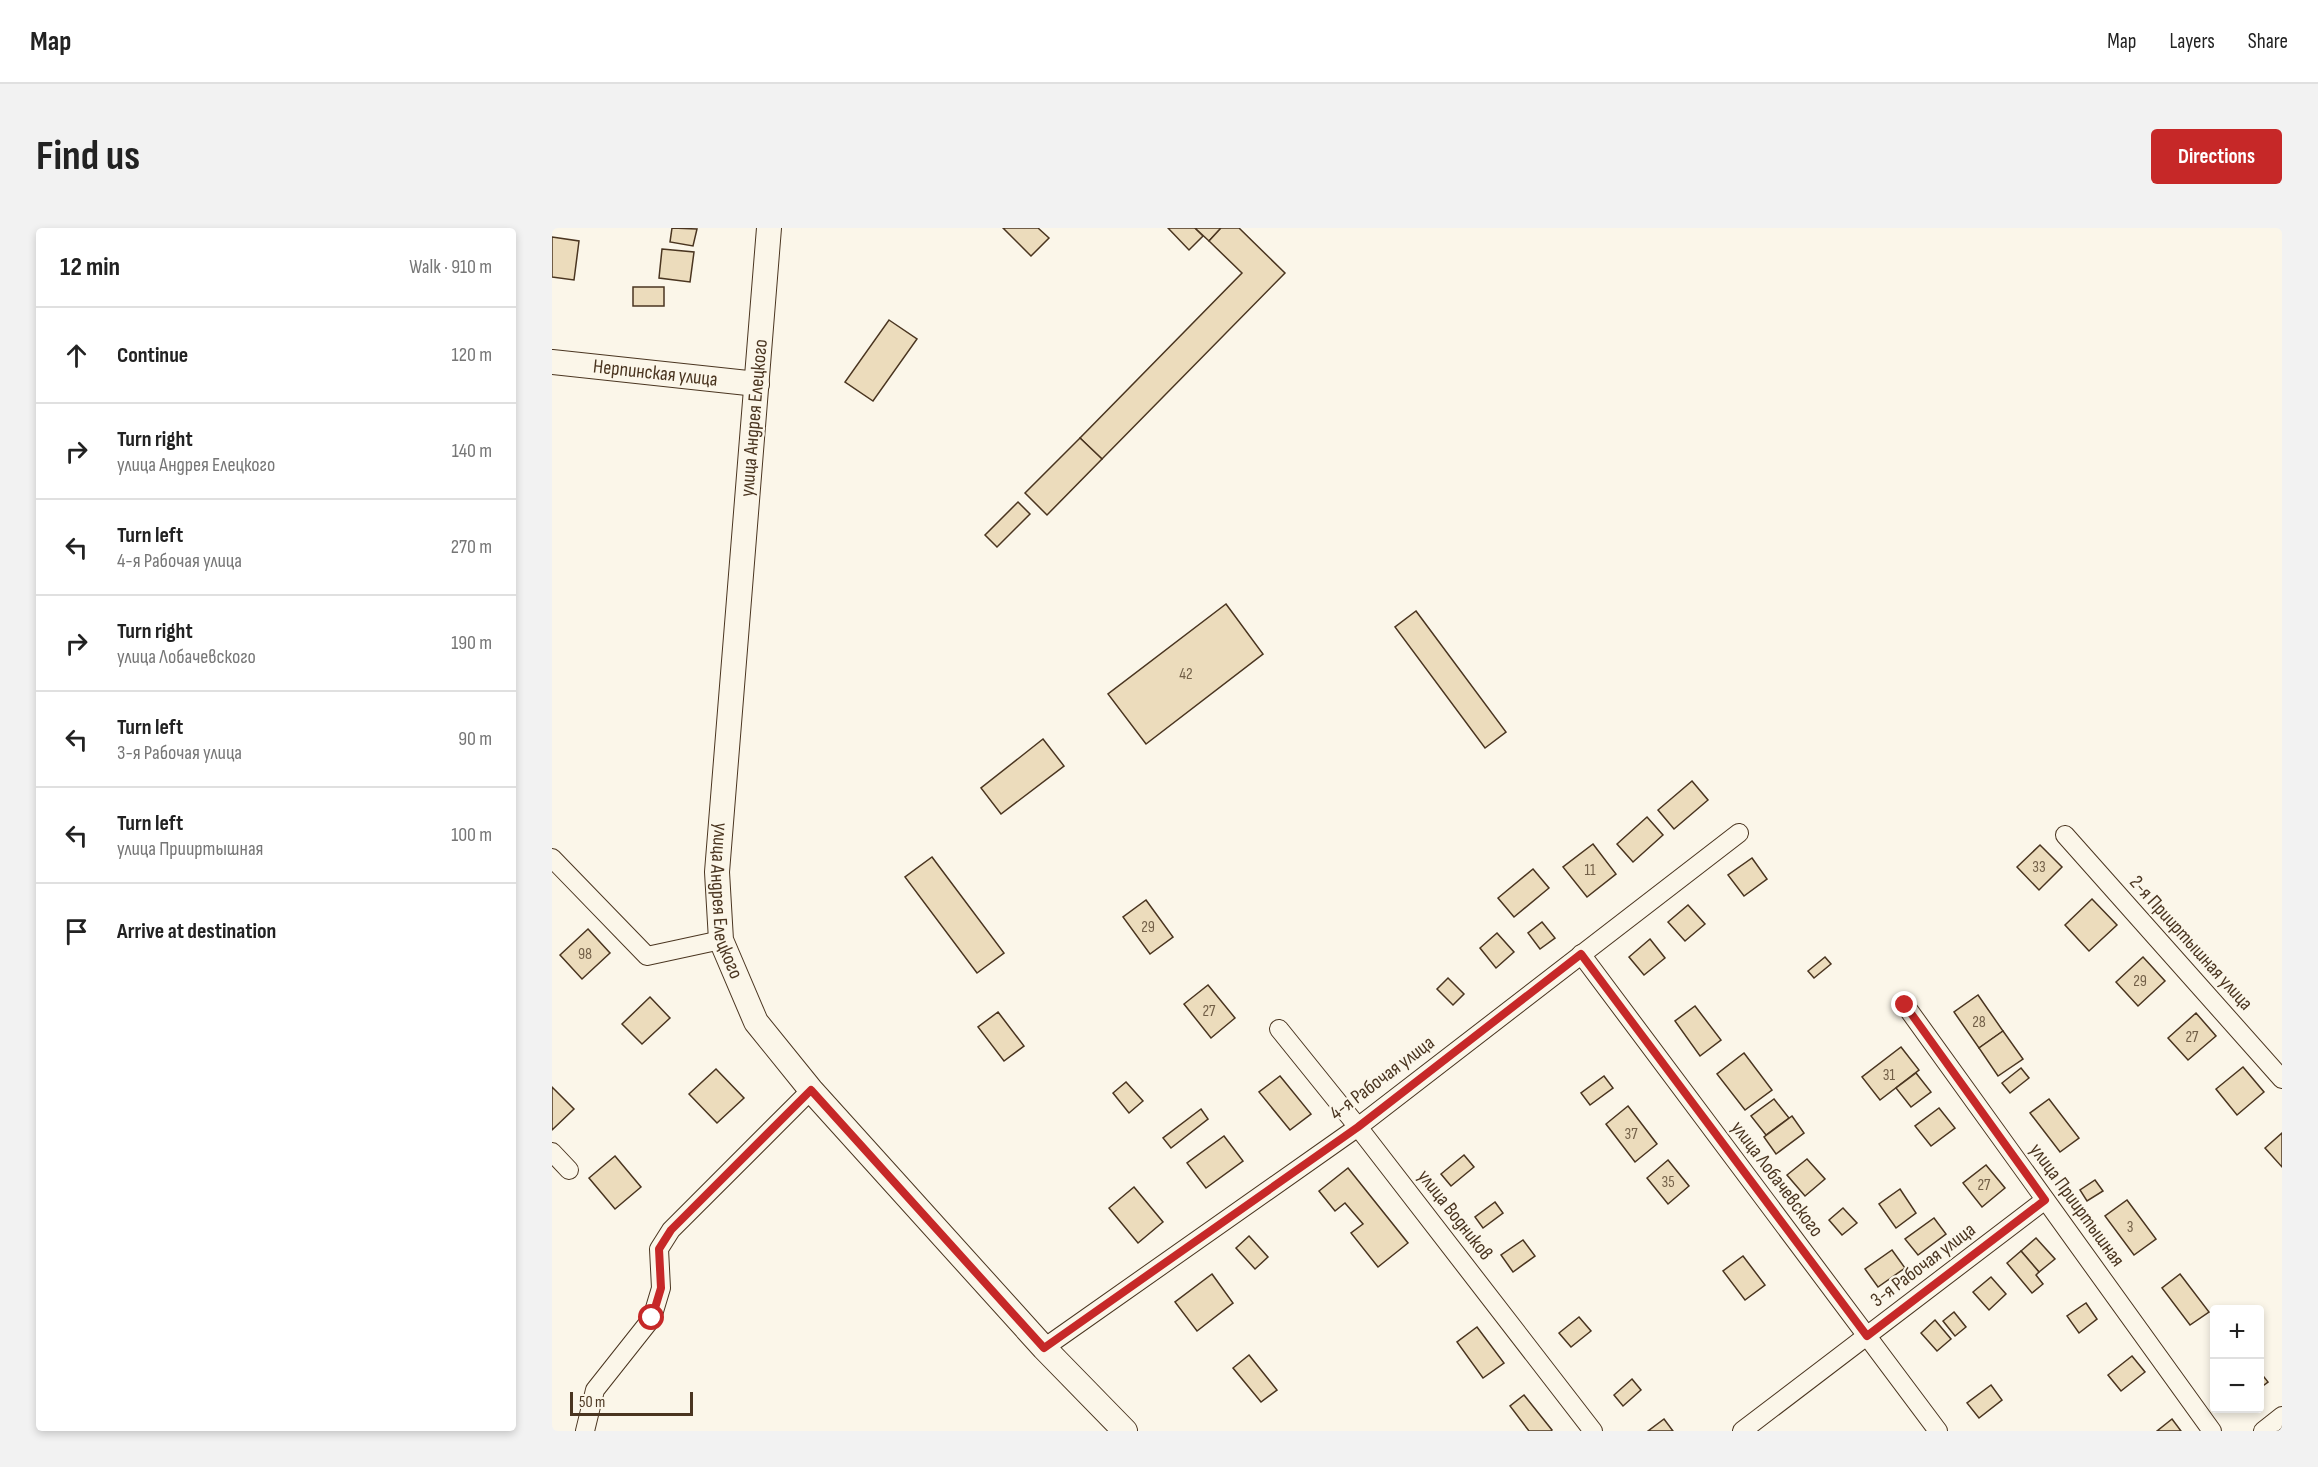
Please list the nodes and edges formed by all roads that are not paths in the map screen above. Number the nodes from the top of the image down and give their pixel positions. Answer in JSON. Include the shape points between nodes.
{"nodes":[{"id":1,"x":769,"y":228,"type":"edge"},
{"id":2,"x":552,"y":362,"type":"edge"},
{"id":3,"x":758,"y":384,"type":"junction"},
{"id":4,"x":1739,"y":833,"type":"dead end"},
{"id":5,"x":2065,"y":835,"type":"dead end"},
{"id":6,"x":552,"y":858,"type":"edge"},
{"id":7,"x":721,"y":939,"type":"junction"},
{"id":8,"x":1581,"y":954,"type":"junction"},
{"id":9,"x":1905,"y":1005,"type":"dead end"},
{"id":10,"x":1278,"y":1029,"type":"dead end"},
{"id":11,"x":2282,"y":1080,"type":"edge"},
{"id":12,"x":811,"y":1090,"type":"junction"},
{"id":13,"x":1358,"y":1127,"type":"junction"},
{"id":14,"x":552,"y":1152,"type":"edge"},
{"id":15,"x":569,"y":1170,"type":"dead end"},
{"id":16,"x":2045,"y":1200,"type":"junction"},
{"id":17,"x":1867,"y":1336,"type":"junction"},
{"id":18,"x":1044,"y":1348,"type":"junction"},
{"id":19,"x":2282,"y":1416,"type":"edge"},
{"id":20,"x":585,"y":1431,"type":"edge"},
{"id":21,"x":1125,"y":1431,"type":"edge"},
{"id":22,"x":1593,"y":1431,"type":"edge"},
{"id":23,"x":1742,"y":1431,"type":"edge"},
{"id":24,"x":1938,"y":1431,"type":"edge"},
{"id":25,"x":2212,"y":1431,"type":"edge"},
{"id":26,"x":2263,"y":1431,"type":"edge"}],
"edges":[{"from":1,"to":3,"type":"main road","name":"улица Андрея Елецкого"},
{"from":2,"to":3,"type":"main road","name":"Нерпинская улица"},
{"from":3,"to":7,"type":"main road","name":"улица Андрея Елецкого","via":[[717,872]]},
{"from":4,"to":8,"type":"street","name":"4-я Рабочая улица"},
{"from":5,"to":11,"type":"street","name":"2-я Прииртышная улица"},
{"from":6,"to":7,"type":"street","via":[[647,956]]},
{"from":7,"to":12,"type":"main road","name":"улица Андрея Елецкого","via":[[756,1022]]},
{"from":8,"to":13,"type":"street","name":"4-я Рабочая улица"},
{"from":8,"to":17,"type":"street","name":"улица Лобачевского"},
{"from":9,"to":16,"type":"street","name":"улица Прииртышная"},
{"from":10,"to":13,"type":"street","name":"улица Водников"},
{"from":12,"to":18,"type":"main road","name":"улица Андрея Елецкого"},
{"from":12,"to":20,"type":"street","via":[[671,1230],[659,1249],[661,1288],[652,1318],[595,1390]]},
{"from":13,"to":18,"type":"street","name":"4-я Рабочая улица"},
{"from":13,"to":22,"type":"street","name":"улица Водников"},
{"from":14,"to":15,"type":"street"},
{"from":16,"to":17,"type":"street","name":"3-я Рабочая улица"},
{"from":16,"to":25,"type":"street","name":"улица Прииртышная"},
{"from":17,"to":23,"type":"street","name":"3-я Рабочая улица"},
{"from":17,"to":24,"type":"street","name":"улица Лобачевского"},
{"from":18,"to":21,"type":"main road","name":"улица Андрея Елецкого"},
{"from":19,"to":26,"type":"street"}]}
